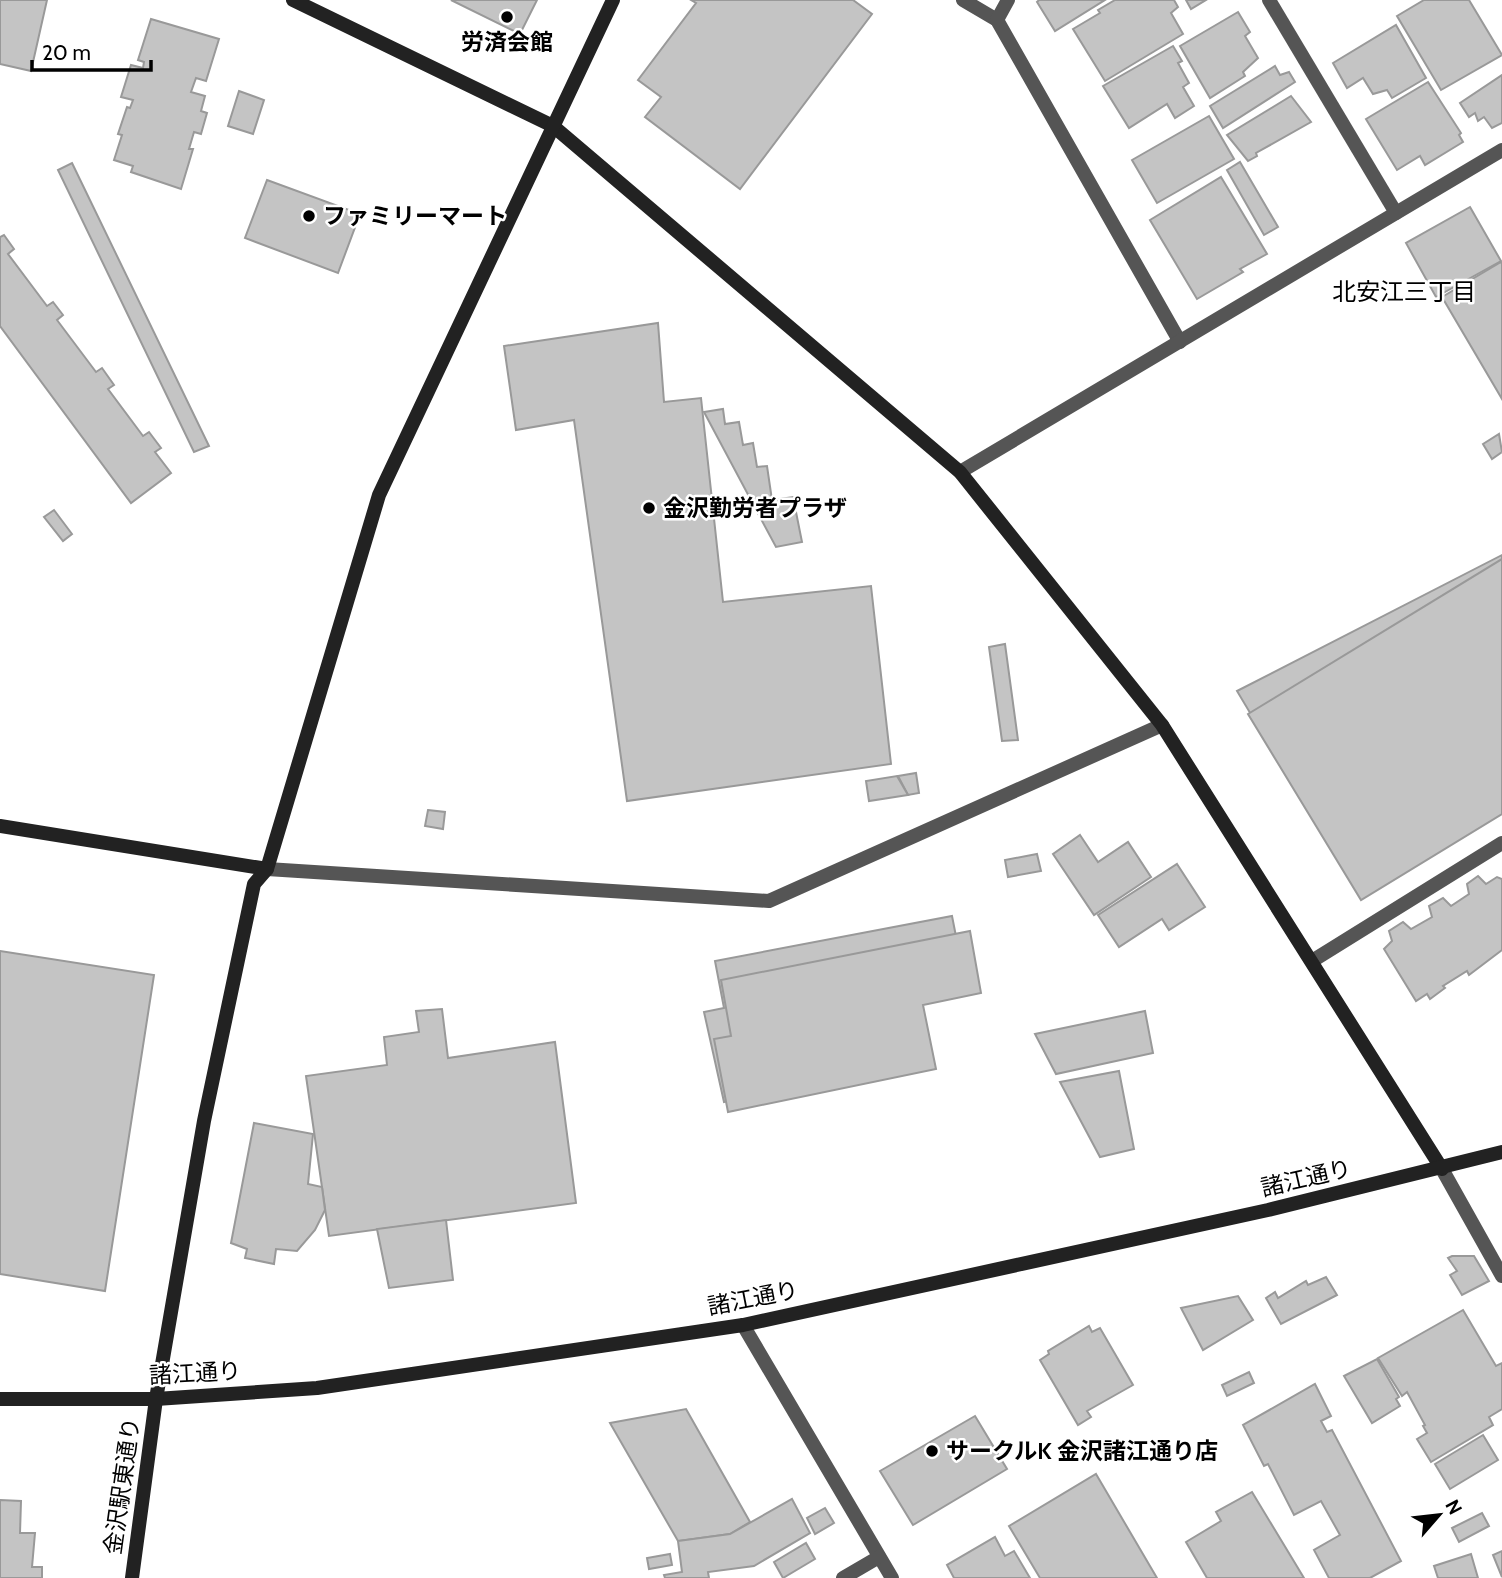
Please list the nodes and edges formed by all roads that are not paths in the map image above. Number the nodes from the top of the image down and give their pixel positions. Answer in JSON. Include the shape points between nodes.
{"nodes":[{"id":1,"x":293,"y":0,"type":"edge"},
{"id":2,"x":613,"y":0,"type":"edge"},
{"id":3,"x":963,"y":0,"type":"edge"},
{"id":4,"x":1008,"y":0,"type":"edge"},
{"id":5,"x":1269,"y":0,"type":"edge"},
{"id":6,"x":997,"y":20,"type":"junction"},
{"id":7,"x":553,"y":126,"type":"junction"},
{"id":8,"x":1502,"y":150,"type":"edge"},
{"id":9,"x":1396,"y":213,"type":"junction"},
{"id":10,"x":1180,"y":342,"type":"junction"},
{"id":11,"x":960,"y":472,"type":"junction"},
{"id":12,"x":1162,"y":725,"type":"junction"},
{"id":13,"x":0,"y":826,"type":"edge"},
{"id":14,"x":1502,"y":843,"type":"edge"},
{"id":15,"x":267,"y":869,"type":"junction"},
{"id":16,"x":1312,"y":961,"type":"junction"},
{"id":17,"x":1502,"y":1152,"type":"edge"},
{"id":18,"x":1442,"y":1169,"type":"junction"},
{"id":19,"x":1502,"y":1276,"type":"edge"},
{"id":20,"x":743,"y":1325,"type":"junction"},
{"id":21,"x":0,"y":1399,"type":"edge"},
{"id":22,"x":156,"y":1399,"type":"junction"},
{"id":23,"x":880,"y":1557,"type":"junction"},
{"id":24,"x":132,"y":1578,"type":"edge"},
{"id":25,"x":843,"y":1578,"type":"edge"},
{"id":26,"x":892,"y":1578,"type":"edge"}],
"edges":[{"from":1,"to":7,"type":"street"},
{"from":2,"to":7,"type":"street","name":"金沢駅東通り"},
{"from":3,"to":6,"type":"street"},
{"from":4,"to":6,"type":"street"},
{"from":5,"to":9,"type":"street"},
{"from":6,"to":10,"type":"street"},
{"from":7,"to":11,"type":"street"},
{"from":7,"to":15,"type":"street","name":"金沢駅東通り","via":[[379,495]]},
{"from":8,"to":9,"type":"street"},
{"from":9,"to":10,"type":"street"},
{"from":10,"to":11,"type":"street"},
{"from":11,"to":12,"type":"street"},
{"from":12,"to":15,"type":"street","via":[[769,901]]},
{"from":12,"to":16,"type":"street"},
{"from":13,"to":15,"type":"street"},
{"from":14,"to":16,"type":"street"},
{"from":15,"to":22,"type":"street","name":"金沢駅東通り","via":[[254,884],[204,1121]]},
{"from":16,"to":18,"type":"street"},
{"from":17,"to":18,"type":"street","name":"諸江通り"},
{"from":18,"to":19,"type":"street"},
{"from":18,"to":20,"type":"street","name":"諸江通り"},
{"from":20,"to":22,"type":"street","name":"諸江通り","via":[[317,1388]]},
{"from":20,"to":23,"type":"street"},
{"from":21,"to":22,"type":"street","name":"諸江通り"},
{"from":22,"to":24,"type":"street","name":"金沢駅東通り"},
{"from":23,"to":25,"type":"street"},
{"from":23,"to":26,"type":"street"}]}
